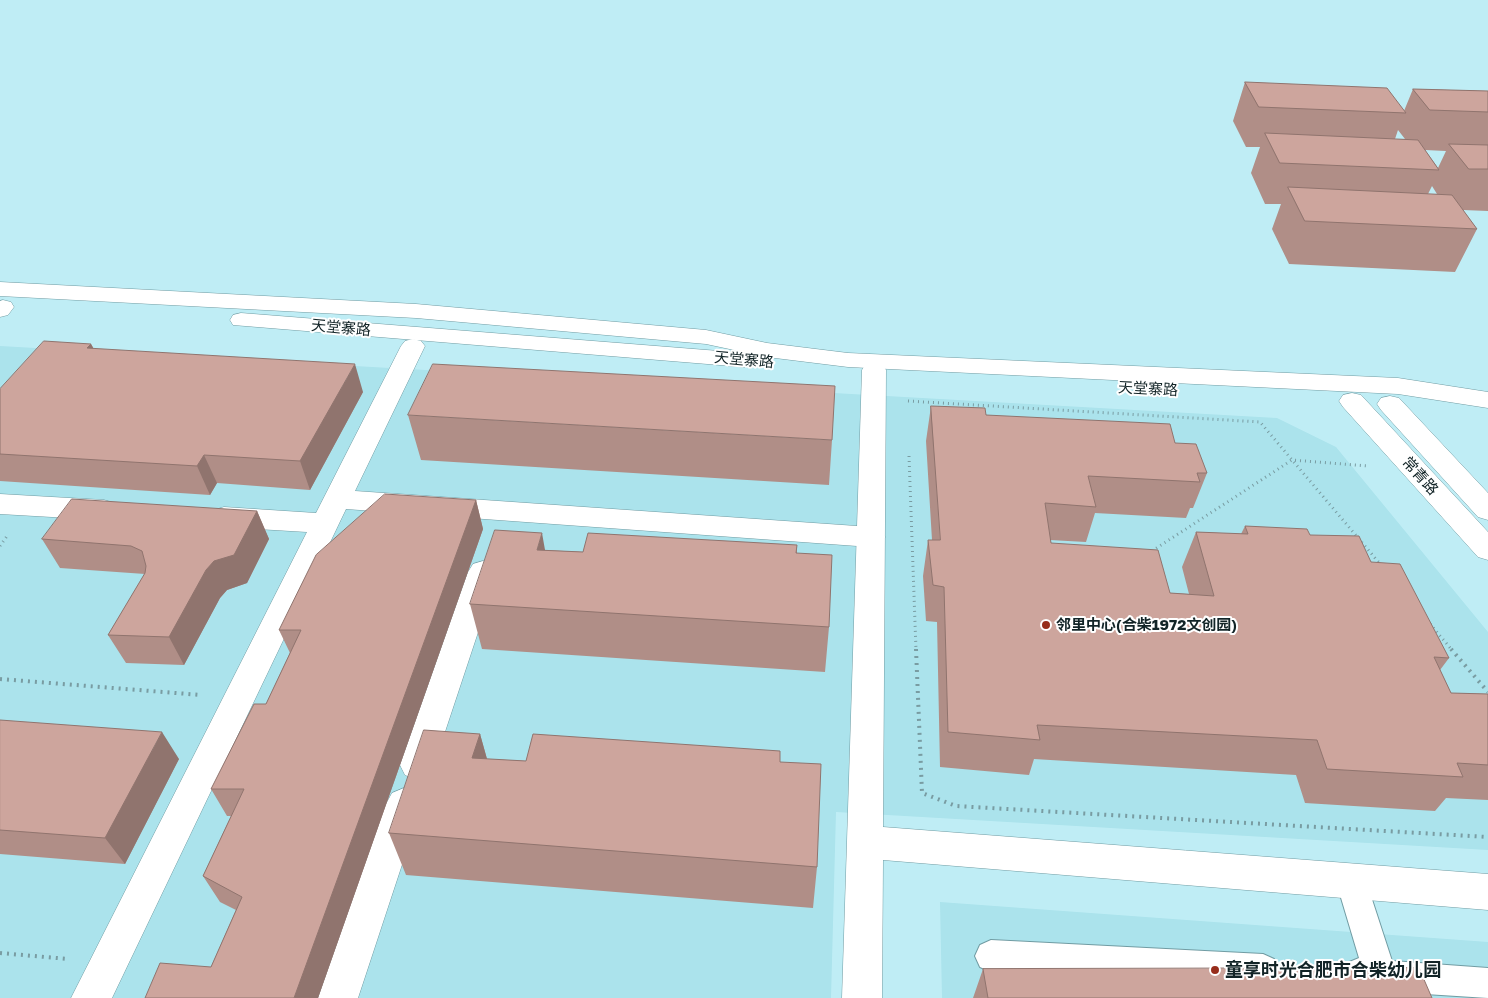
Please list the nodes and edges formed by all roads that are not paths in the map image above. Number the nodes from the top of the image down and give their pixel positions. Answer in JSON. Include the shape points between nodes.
{"nodes":[{"id":1,"x":1,"y":303,"type":"edge"},
{"id":2,"x":413,"y":346,"type":"dead end"},
{"id":3,"x":874,"y":370,"type":"junction"},
{"id":4,"x":1394,"y":395,"type":"junction"},
{"id":5,"x":1488,"y":400,"type":"edge"},
{"id":6,"x":1352,"y":401,"type":"junction"},
{"id":7,"x":1488,"y":418,"type":"edge"},
{"id":8,"x":0,"y":504,"type":"edge"},
{"id":9,"x":1488,"y":510,"type":"edge"},
{"id":10,"x":331,"y":511,"type":"junction"},
{"id":11,"x":504,"y":511,"type":"junction"},
{"id":12,"x":128,"y":512,"type":"edge"},
{"id":13,"x":197,"y":516,"type":"edge"},
{"id":14,"x":871,"y":538,"type":"junction"},
{"id":15,"x":1488,"y":550,"type":"edge"},
{"id":16,"x":864,"y":842,"type":"junction"},
{"id":17,"x":1351,"y":881,"type":"junction"},
{"id":18,"x":1488,"y":892,"type":"edge"},
{"id":19,"x":991,"y":956,"type":"dead end"},
{"id":20,"x":1291,"y":971,"type":"edge"},
{"id":21,"x":1331,"y":973,"type":"edge"},
{"id":22,"x":1380,"y":976,"type":"junction"},
{"id":23,"x":1488,"y":984,"type":"edge"},
{"id":24,"x":91,"y":998,"type":"edge"},
{"id":25,"x":338,"y":998,"type":"edge"},
{"id":26,"x":862,"y":998,"type":"edge"}],
"edges":[{"from":1,"to":3,"type":"street","name":"天堂寨路"},
{"from":1,"to":4,"type":"street","via":[[426,312],[706,337],[767,350],[848,360],[1092,373]]},
{"from":2,"to":10,"type":"street"},
{"from":3,"to":6,"type":"street","name":"天堂寨路"},
{"from":3,"to":14,"type":"street"},
{"from":4,"to":5,"type":"street","name":"天堂寨路"},
{"from":4,"to":6,"type":"street","name":"天堂寨路"},
{"from":4,"to":7,"type":"street","name":"天堂寨路"},
{"from":4,"to":9,"type":"street","name":"常青路"},
{"from":6,"to":15,"type":"street","name":"常青路"},
{"from":8,"to":12,"type":"street"},
{"from":10,"to":11,"type":"street"},
{"from":10,"to":13,"type":"street"},
{"from":10,"to":24,"type":"street"},
{"from":11,"to":14,"type":"street"},
{"from":11,"to":25,"type":"street"},
{"from":14,"to":16,"type":"street"},
{"from":16,"to":17,"type":"street"},
{"from":16,"to":26,"type":"street"},
{"from":17,"to":18,"type":"street"},
{"from":17,"to":22,"type":"lane"},
{"from":19,"to":20,"type":"lane"},
{"from":21,"to":22,"type":"lane"},
{"from":22,"to":23,"type":"lane"}]}
